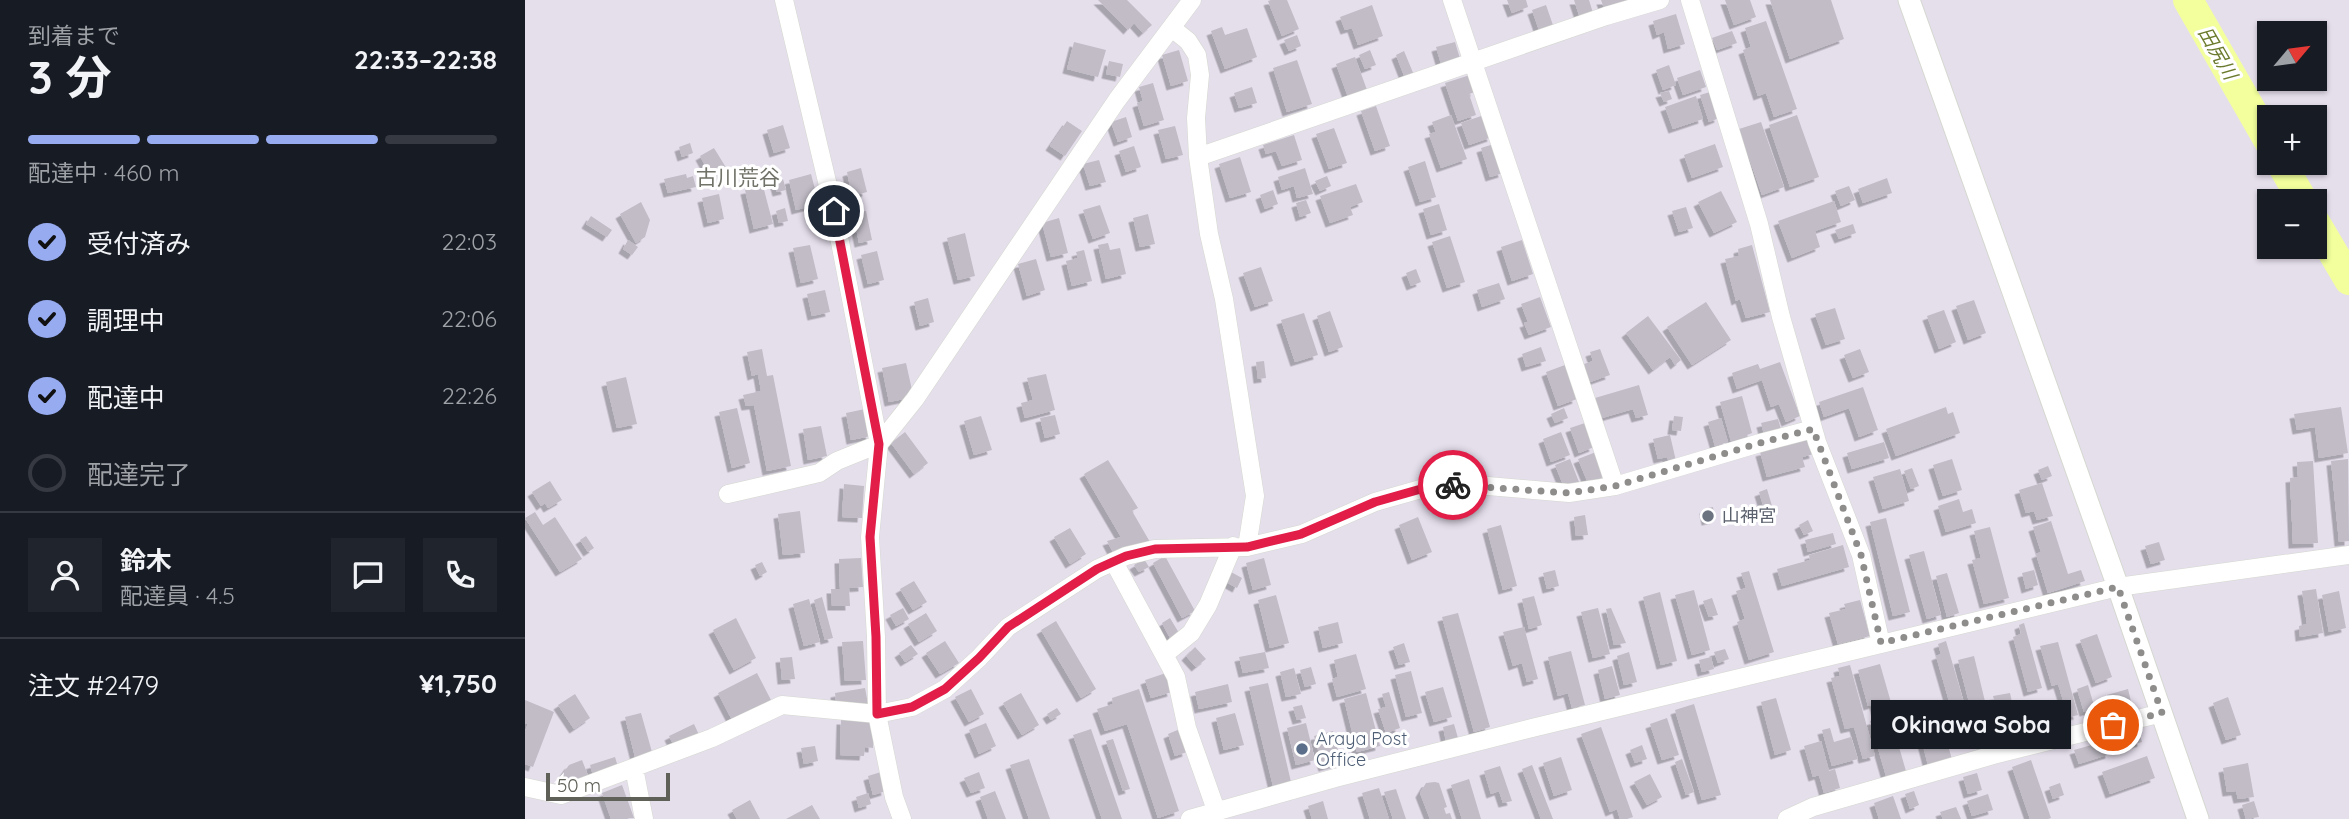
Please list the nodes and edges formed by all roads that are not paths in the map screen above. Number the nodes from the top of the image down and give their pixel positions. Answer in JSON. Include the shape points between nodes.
{"nodes":[{"id":1,"x":784,"y":0,"type":"edge"},
{"id":2,"x":1192,"y":0,"type":"edge"},
{"id":3,"x":1452,"y":0,"type":"edge"},
{"id":4,"x":1660,"y":0,"type":"edge"},
{"id":5,"x":1689,"y":0,"type":"edge"},
{"id":6,"x":1909,"y":0,"type":"edge"},
{"id":7,"x":1173,"y":29,"type":"junction"},
{"id":8,"x":1473,"y":63,"type":"junction"},
{"id":9,"x":1198,"y":157,"type":"junction"},
{"id":10,"x":1813,"y":429,"type":"junction"},
{"id":11,"x":879,"y":444,"type":"junction"},
{"id":12,"x":1615,"y":486,"type":"junction"},
{"id":13,"x":728,"y":494,"type":"dead end"},
{"id":14,"x":1240,"y":547,"type":"junction"},
{"id":15,"x":2349,"y":555,"type":"edge"},
{"id":16,"x":1114,"y":562,"type":"junction"},
{"id":17,"x":2118,"y":587,"type":"junction"},
{"id":18,"x":1881,"y":643,"type":"junction"},
{"id":19,"x":1165,"y":654,"type":"junction"},
{"id":20,"x":2162,"y":713,"type":"junction"},
{"id":21,"x":877,"y":714,"type":"junction"},
{"id":22,"x":634,"y":768,"type":"junction"},
{"id":23,"x":525,"y":787,"type":"edge"},
{"id":24,"x":1216,"y":810,"type":"junction"},
{"id":25,"x":644,"y":819,"type":"edge"},
{"id":26,"x":902,"y":819,"type":"edge"},
{"id":27,"x":1190,"y":819,"type":"edge"},
{"id":28,"x":1787,"y":819,"type":"edge"},
{"id":29,"x":2197,"y":819,"type":"edge"}],
"edges":[{"from":1,"to":11,"type":"street","via":[[834,211]]},
{"from":2,"to":7,"type":"street"},
{"from":3,"to":8,"type":"street"},
{"from":4,"to":8,"type":"street"},
{"from":5,"to":10,"type":"street","via":[[1759,224]]},
{"from":6,"to":17,"type":"street"},
{"from":7,"to":9,"type":"street","via":[[1197,55]]},
{"from":7,"to":11,"type":"street","via":[[1117,100],[915,400]]},
{"from":8,"to":9,"type":"street"},
{"from":8,"to":12,"type":"street"},
{"from":9,"to":14,"type":"street","via":[[1255,496]]},
{"from":10,"to":12,"type":"street"},
{"from":10,"to":18,"type":"street","via":[[1861,555]]},
{"from":11,"to":13,"type":"street","via":[[819,473]]},
{"from":11,"to":21,"type":"street","via":[[870,537]]},
{"from":12,"to":14,"type":"street","via":[[1569,493],[1435,485],[1375,502],[1301,534]]},
{"from":14,"to":16,"type":"street","via":[[1155,549]]},
{"from":14,"to":19,"type":"street","via":[[1191,633]]},
{"from":15,"to":17,"type":"street"},
{"from":16,"to":19,"type":"street"},
{"from":16,"to":21,"type":"street","via":[[1008,627],[945,689],[912,707]]},
{"from":17,"to":18,"type":"street"},
{"from":17,"to":20,"type":"street"},
{"from":18,"to":24,"type":"street"},
{"from":19,"to":24,"type":"street"},
{"from":20,"to":28,"type":"street","via":[[1993,755],[1813,807]]},
{"from":20,"to":29,"type":"street"},
{"from":21,"to":22,"type":"street","via":[[782,705]]},
{"from":21,"to":26,"type":"street"},
{"from":22,"to":23,"type":"street","via":[[562,795]]},
{"from":22,"to":25,"type":"street"},
{"from":24,"to":27,"type":"street"}]}
